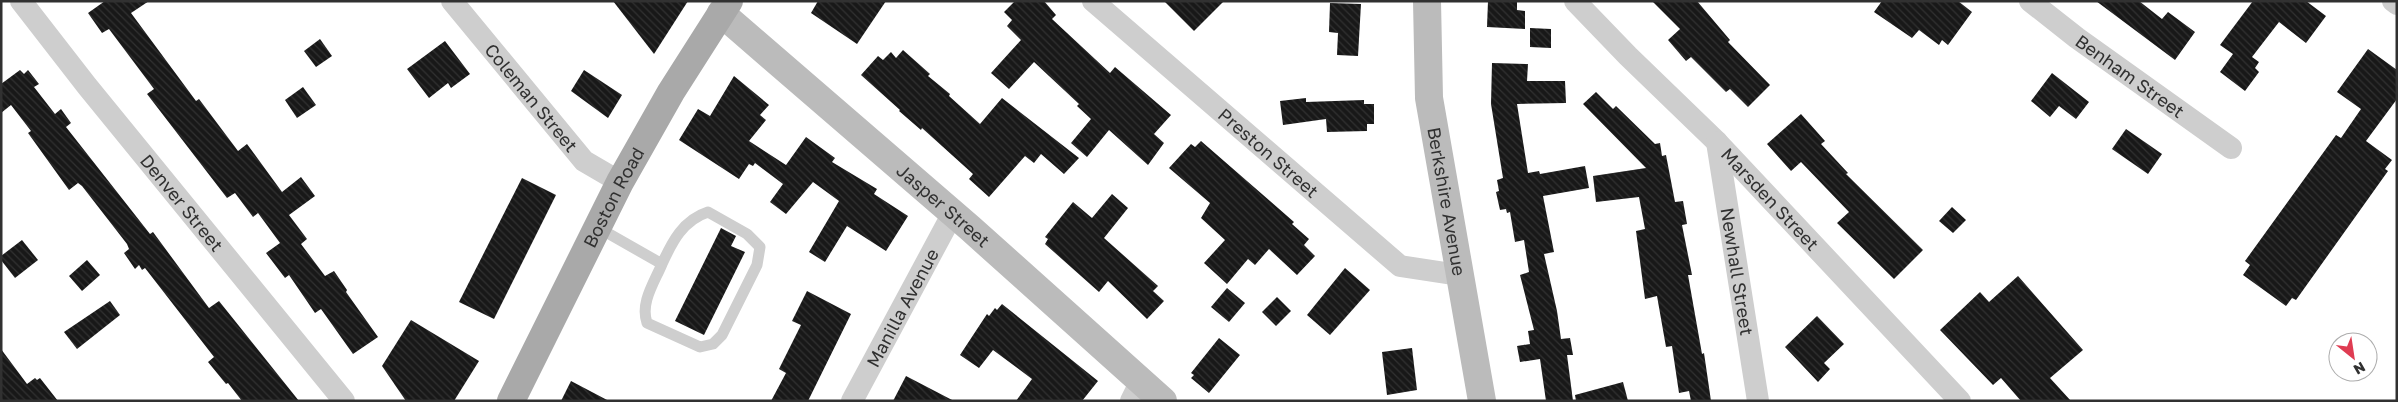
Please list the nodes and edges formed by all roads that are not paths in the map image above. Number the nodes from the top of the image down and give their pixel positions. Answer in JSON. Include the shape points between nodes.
{"nodes":[{"id":1,"x":21,"y":1,"type":"edge"},
{"id":2,"x":452,"y":1,"type":"edge"},
{"id":3,"x":1093,"y":1,"type":"edge"},
{"id":4,"x":1427,"y":1,"type":"edge"},
{"id":5,"x":1576,"y":1,"type":"edge"},
{"id":6,"x":2030,"y":1,"type":"edge"},
{"id":7,"x":2393,"y":1,"type":"edge"},
{"id":8,"x":2397,"y":4,"type":"edge"},
{"id":9,"x":725,"y":7,"type":"edge"},
{"id":10,"x":1717,"y":142,"type":"junction"},
{"id":11,"x":2231,"y":148,"type":"dead end"},
{"id":12,"x":620,"y":182,"type":"junction"},
{"id":13,"x":953,"y":213,"type":"junction"},
{"id":14,"x":597,"y":227,"type":"junction"},
{"id":15,"x":662,"y":264,"type":"junction"},
{"id":16,"x":1459,"y":275,"type":"junction"},
{"id":17,"x":1136,"y":391,"type":"edge"},
{"id":18,"x":344,"y":401,"type":"edge"},
{"id":19,"x":511,"y":401,"type":"edge"},
{"id":20,"x":852,"y":401,"type":"edge"},
{"id":21,"x":1163,"y":401,"type":"edge"},
{"id":22,"x":1482,"y":401,"type":"edge"},
{"id":23,"x":1758,"y":401,"type":"edge"},
{"id":24,"x":1960,"y":401,"type":"edge"}],
"edges":[{"from":1,"to":18,"type":"street","name":"Denver Street"},
{"from":2,"to":12,"type":"street","name":"Coleman Street","via":[[584,162]]},
{"from":3,"to":16,"type":"street","name":"Preston Street","via":[[1400,266]]},
{"from":4,"to":16,"type":"main road","name":"Berkshire Avenue","via":[[1429,98]]},
{"from":5,"to":10,"type":"street","name":"Marsden Street"},
{"from":6,"to":11,"type":"street","name":"Benham Street"},
{"from":7,"to":8,"type":"street"},
{"from":9,"to":12,"type":"main road","name":"Boston Road","via":[[671,92]]},
{"from":9,"to":13,"type":"main road","name":"Jasper Street"},
{"from":10,"to":23,"type":"street","name":"Newhall Street"},
{"from":10,"to":24,"type":"street","name":"Marsden Street"},
{"from":12,"to":14,"type":"main road","name":"Boston Road"},
{"from":13,"to":17,"type":"main road","name":"Jasper Street"},
{"from":13,"to":20,"type":"street","name":"Manilla Avenue"},
{"from":14,"to":15,"type":"lane"},
{"from":14,"to":19,"type":"main road","name":"Boston Road"},
{"from":15,"to":15,"type":"lane","via":[[646,301],[644,313],[647,323],[700,347],[713,344],[722,335],[757,265],[760,247],[747,234],[708,212],[680,231]]},
{"from":16,"to":22,"type":"main road","name":"Berkshire Avenue"},
{"from":17,"to":21,"type":"main road","name":"Jasper Street"}]}
